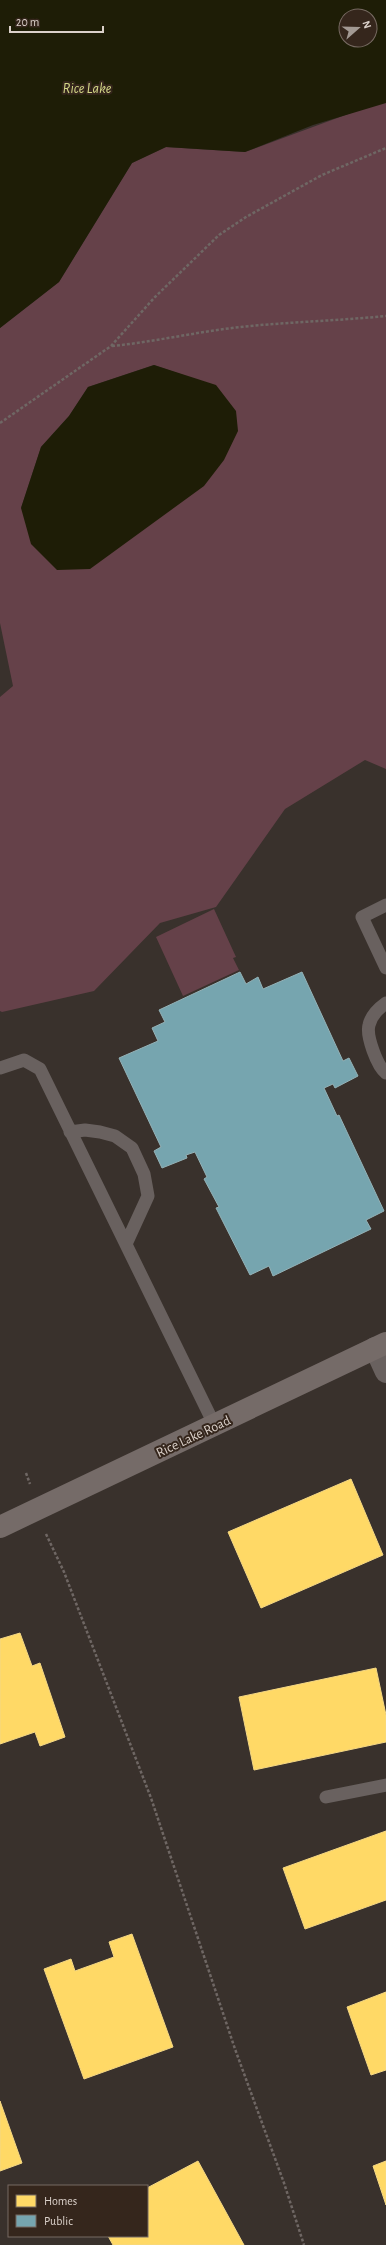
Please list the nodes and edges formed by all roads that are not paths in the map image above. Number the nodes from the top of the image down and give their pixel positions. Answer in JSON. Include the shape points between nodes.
{"nodes":[{"id":1,"x":386,"y":905,"type":"edge"},
{"id":2,"x":386,"y":968,"type":"edge"},
{"id":3,"x":386,"y":1003,"type":"edge"},
{"id":4,"x":0,"y":1068,"type":"edge"},
{"id":5,"x":386,"y":1074,"type":"edge"},
{"id":6,"x":70,"y":1132,"type":"junction"},
{"id":7,"x":126,"y":1244,"type":"junction"},
{"id":8,"x":381,"y":1346,"type":"edge"},
{"id":9,"x":386,"y":1372,"type":"edge"},
{"id":10,"x":215,"y":1426,"type":"junction"},
{"id":11,"x":0,"y":1527,"type":"edge"},
{"id":12,"x":386,"y":1785,"type":"edge"},
{"id":13,"x":326,"y":1797,"type":"dead end"}],
"edges":[{"from":1,"to":2,"type":"lane","via":[[362,917]]},
{"from":3,"to":5,"type":"lane","via":[[378,1008],[369,1025],[372,1047],[381,1069]]},
{"from":4,"to":6,"type":"lane","via":[[24,1060],[40,1069]]},
{"from":6,"to":7,"type":"lane"},
{"from":6,"to":7,"type":"lane","via":[[100,1132],[115,1136],[132,1148],[144,1174],[148,1196]]},
{"from":7,"to":10,"type":"lane"},
{"from":8,"to":9,"type":"street"},
{"from":8,"to":10,"type":"street","name":"Rice Lake Road"},
{"from":10,"to":11,"type":"street","name":"Rice Lake Road"},
{"from":12,"to":13,"type":"lane"}]}
